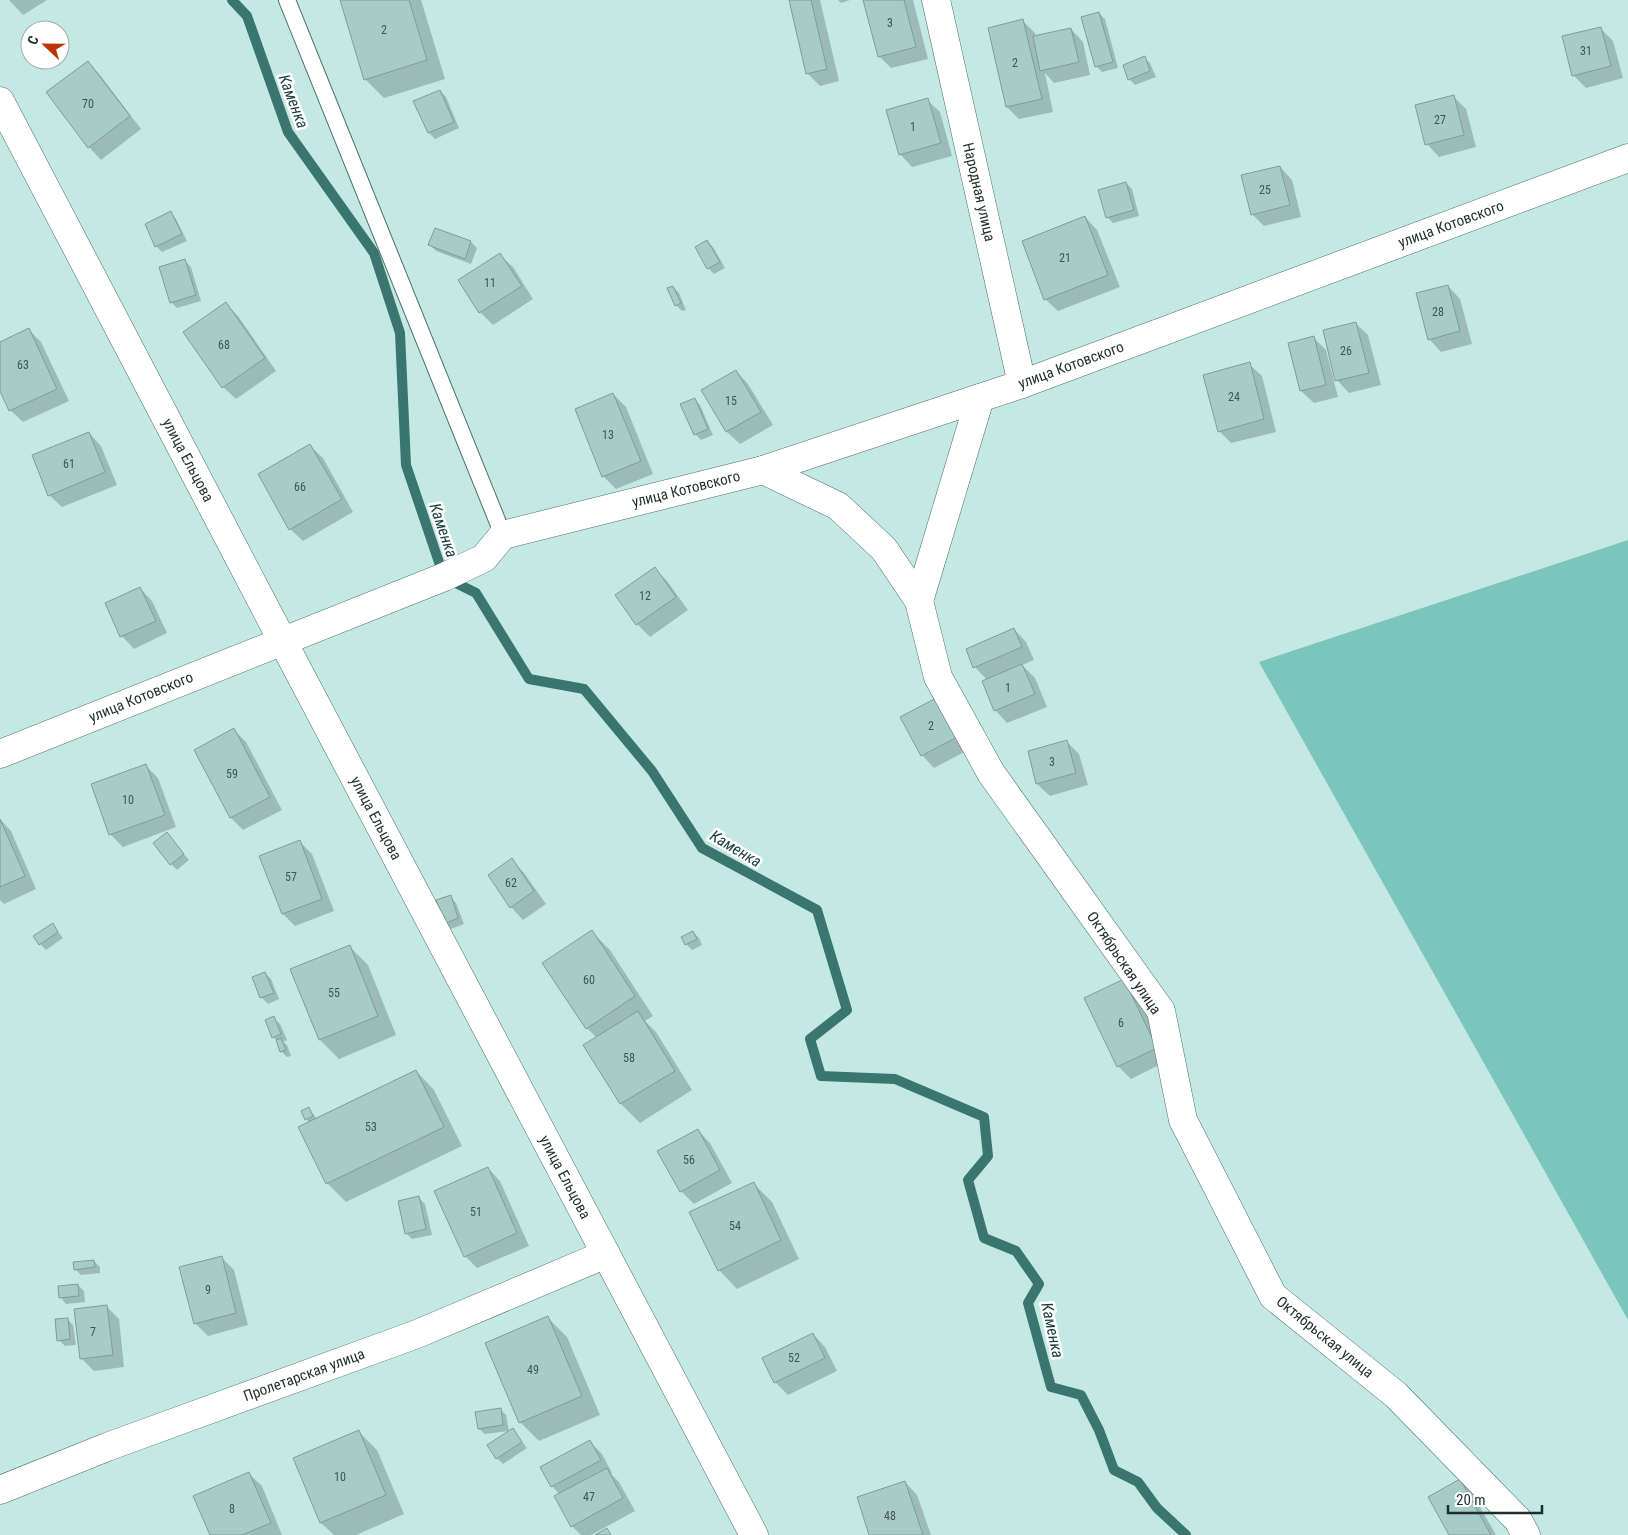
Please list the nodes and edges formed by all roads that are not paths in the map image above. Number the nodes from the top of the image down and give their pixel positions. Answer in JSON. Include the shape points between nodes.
{"nodes":[{"id":1,"x":286,"y":0,"type":"edge"},
{"id":2,"x":936,"y":0,"type":"edge"},
{"id":3,"x":0,"y":101,"type":"edge"},
{"id":4,"x":1628,"y":158,"type":"edge"},
{"id":5,"x":1022,"y":384,"type":"junction"},
{"id":6,"x":980,"y":398,"type":"junction"},
{"id":7,"x":763,"y":470,"type":"junction"},
{"id":8,"x":502,"y":534,"type":"junction"},
{"id":9,"x":919,"y":601,"type":"junction"},
{"id":10,"x":282,"y":640,"type":"junction"},
{"id":11,"x":0,"y":754,"type":"edge"},
{"id":12,"x":606,"y":1254,"type":"junction"},
{"id":13,"x":0,"y":1490,"type":"edge"},
{"id":14,"x":754,"y":1535,"type":"edge"},
{"id":15,"x":1526,"y":1535,"type":"edge"}],
"edges":[{"from":1,"to":8,"type":"lane"},
{"from":2,"to":5,"type":"street","name":"Народная улица"},
{"from":3,"to":10,"type":"street","name":"улица Ельцова"},
{"from":4,"to":5,"type":"street","name":"улица Котовского"},
{"from":5,"to":6,"type":"street","name":"улица Котовского"},
{"from":6,"to":7,"type":"street","name":"улица Котовского"},
{"from":6,"to":9,"type":"street"},
{"from":7,"to":8,"type":"street","name":"улица Котовского"},
{"from":7,"to":9,"type":"street","name":"Октябрьская улица","via":[[838,506],[884,549]]},
{"from":8,"to":10,"type":"street","name":"улица Котовского","via":[[484,558],[444,577]]},
{"from":9,"to":15,"type":"street","name":"Октябрьская улица","via":[[938,677],[991,773],[1161,1010],[1183,1120],[1273,1296],[1396,1395],[1518,1520]]},
{"from":10,"to":11,"type":"street","name":"улица Котовского"},
{"from":10,"to":12,"type":"street","name":"улица Ельцова"},
{"from":12,"to":13,"type":"street","name":"Пролетарская улица","via":[[417,1334],[107,1447]]},
{"from":12,"to":14,"type":"street","name":"улица Ельцова"}]}
